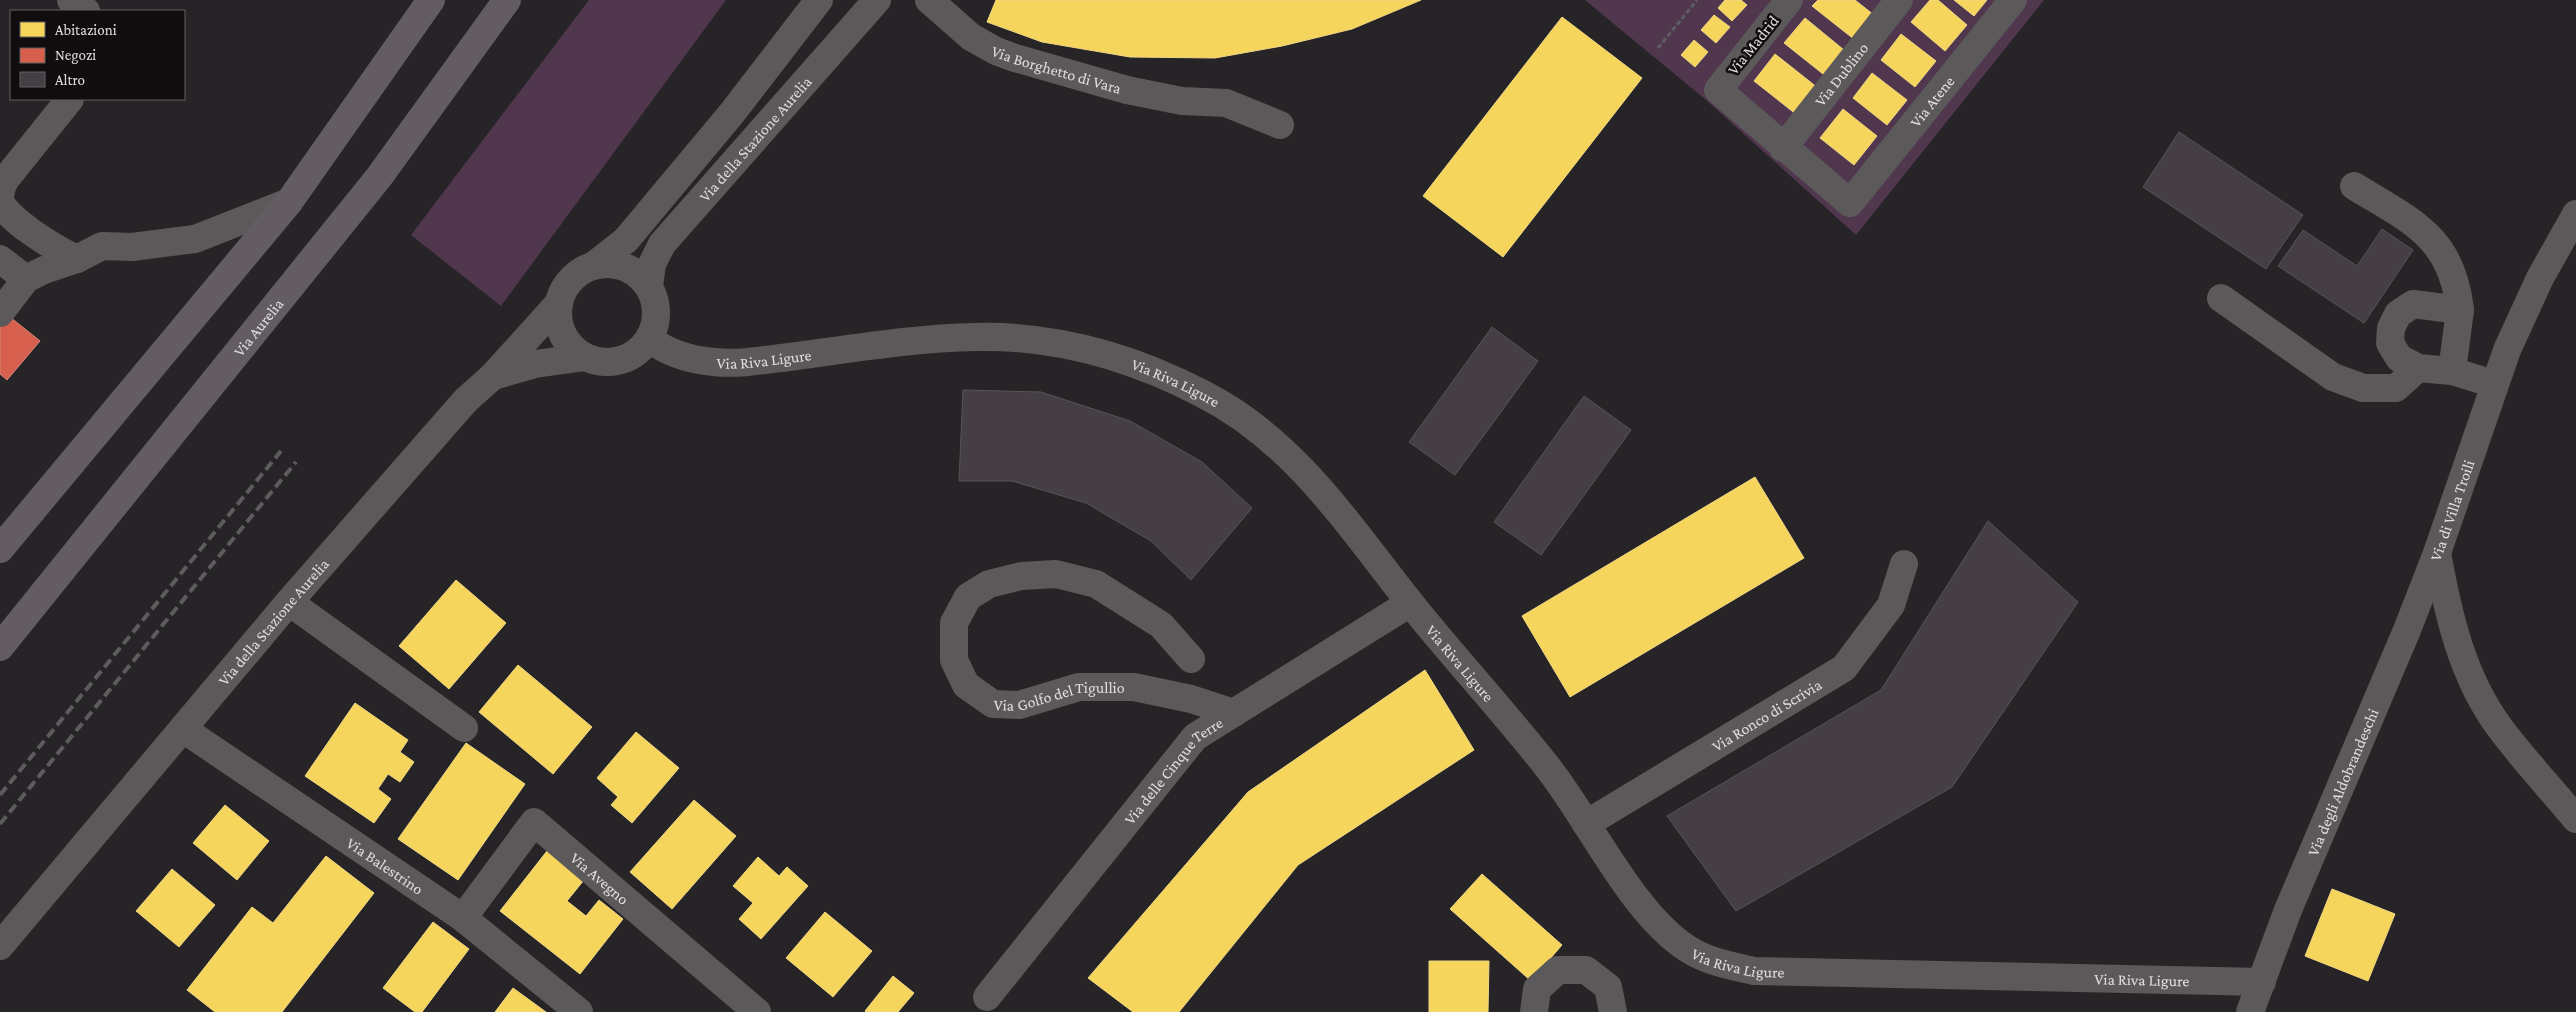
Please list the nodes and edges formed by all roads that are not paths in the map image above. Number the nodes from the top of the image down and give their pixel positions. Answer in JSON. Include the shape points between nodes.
{"nodes":[{"id":1,"x":71,"y":0,"type":"edge"},
{"id":2,"x":431,"y":0,"type":"edge"},
{"id":3,"x":507,"y":0,"type":"edge"},
{"id":4,"x":819,"y":0,"type":"edge"},
{"id":5,"x":877,"y":0,"type":"edge"},
{"id":6,"x":929,"y":0,"type":"edge"},
{"id":7,"x":1789,"y":0,"type":"edge"},
{"id":8,"x":1899,"y":0,"type":"edge"},
{"id":9,"x":2013,"y":0,"type":"edge"},
{"id":10,"x":85,"y":10,"type":"edge"},
{"id":11,"x":69,"y":100,"type":"edge"},
{"id":12,"x":1280,"y":125,"type":"dead end"},
{"id":13,"x":1783,"y":148,"type":"junction"},
{"id":14,"x":2354,"y":186,"type":"dead end"},
{"id":15,"x":288,"y":202,"type":"junction"},
{"id":16,"x":2576,"y":214,"type":"edge"},
{"id":17,"x":0,"y":259,"type":"edge"},
{"id":18,"x":77,"y":259,"type":"junction"},
{"id":19,"x":593,"y":266,"type":"junction"},
{"id":20,"x":26,"y":279,"type":"junction"},
{"id":21,"x":649,"y":286,"type":"junction"},
{"id":22,"x":2221,"y":298,"type":"dead end"},
{"id":23,"x":559,"y":303,"type":"junction"},
{"id":24,"x":2460,"y":310,"type":"junction"},
{"id":25,"x":0,"y":313,"type":"edge"},
{"id":26,"x":649,"y":339,"type":"junction"},
{"id":27,"x":585,"y":357,"type":"junction"},
{"id":28,"x":2418,"y":368,"type":"junction"},
{"id":29,"x":2452,"y":371,"type":"junction"},
{"id":30,"x":494,"y":376,"type":"junction"},
{"id":31,"x":2494,"y":384,"type":"junction"},
{"id":32,"x":0,"y":549,"type":"edge"},
{"id":33,"x":2437,"y":553,"type":"junction"},
{"id":34,"x":1904,"y":564,"type":"dead end"},
{"id":35,"x":290,"y":602,"type":"junction"},
{"id":36,"x":1410,"y":603,"type":"junction"},
{"id":37,"x":0,"y":648,"type":"edge"},
{"id":38,"x":1191,"y":659,"type":"dead end"},
{"id":39,"x":1234,"y":713,"type":"junction"},
{"id":40,"x":464,"y":728,"type":"dead end"},
{"id":41,"x":183,"y":729,"type":"junction"},
{"id":42,"x":2576,"y":819,"type":"edge"},
{"id":43,"x":1586,"y":824,"type":"junction"},
{"id":44,"x":463,"y":918,"type":"junction"},
{"id":45,"x":0,"y":946,"type":"edge"},
{"id":46,"x":2262,"y":982,"type":"junction"},
{"id":47,"x":987,"y":997,"type":"dead end"},
{"id":48,"x":579,"y":1012,"type":"edge"},
{"id":49,"x":757,"y":1012,"type":"edge"},
{"id":50,"x":1534,"y":1012,"type":"edge"},
{"id":51,"x":1613,"y":1012,"type":"edge"},
{"id":52,"x":2250,"y":1012,"type":"edge"}],
"edges":[{"from":1,"to":10,"type":"street"},
{"from":2,"to":15,"type":"highway"},
{"from":3,"to":37,"type":"highway","name":"Via Aurelia","via":[[379,177]]},
{"from":4,"to":19,"type":"street","via":[[732,113],[626,240]]},
{"from":5,"to":21,"type":"street","name":"Via della Stazione Aurelia","via":[[662,244],[652,264]]},
{"from":6,"to":12,"type":"street","name":"Via Borghetto di Vara","via":[[970,36],[996,51],[1035,65],[1127,90],[1214,102]]},
{"from":7,"to":13,"type":"street","name":"Via Madrid","via":[[1718,90]]},
{"from":8,"to":13,"type":"street","name":"Via Dublino"},
{"from":9,"to":13,"type":"street","name":"Via Atene","via":[[1850,203]]},
{"from":11,"to":18,"type":"street","via":[[5,180],[0,198],[4,208],[16,219],[58,250]]},
{"from":14,"to":24,"type":"street","via":[[2422,228],[2444,254]]},
{"from":15,"to":18,"type":"street","via":[[195,239],[132,248],[102,246]]},
{"from":15,"to":32,"type":"highway"},
{"from":16,"to":31,"type":"street","name":"Via di Villa Troili","via":[[2522,314]]},
{"from":17,"to":20,"type":"street"},
{"from":18,"to":20,"type":"street"},
{"from":19,"to":21,"type":"street","via":[[616,264],[629,268]]},
{"from":19,"to":23,"type":"street","via":[[576,274],[565,287]]},
{"from":20,"to":25,"type":"street"},
{"from":21,"to":26,"type":"street","via":[[657,313]]},
{"from":22,"to":28,"type":"street","via":[[2333,377],[2363,388],[2396,388]]},
{"from":23,"to":27,"type":"street","via":[[558,320],[564,336],[574,350]]},
{"from":23,"to":30,"type":"street"},
{"from":24,"to":28,"type":"street","via":[[2413,304],[2398,314],[2391,328],[2390,343],[2399,358]]},
{"from":24,"to":29,"type":"street"},
{"from":26,"to":27,"type":"street","via":[[638,352],[622,360],[606,362]]},
{"from":26,"to":36,"type":"street","name":"Via Riva Ligure","via":[[684,356],[715,362],[974,337],[1052,341],[1134,363],[1207,396],[1276,444],[1313,480]]},
{"from":27,"to":30,"type":"street","name":"Via della Stazione Aurelia","via":[[535,364]]},
{"from":28,"to":29,"type":"street"},
{"from":29,"to":31,"type":"street"},
{"from":30,"to":35,"type":"street","name":"Via della Stazione Aurelia","via":[[454,412]]},
{"from":31,"to":33,"type":"street","name":"Via di Villa Troili"},
{"from":33,"to":42,"type":"street","name":"Via di Villa Troili","via":[[2454,635],[2482,698],[2499,727]]},
{"from":33,"to":46,"type":"street","name":"Via degli Aldobrandeschi","via":[[2288,910]]},
{"from":34,"to":43,"type":"street","name":"Via Ronco di Scrivia","via":[[1891,605],[1844,668]]},
{"from":35,"to":40,"type":"street"},
{"from":35,"to":41,"type":"street","name":"Via della Stazione Aurelia"},
{"from":36,"to":39,"type":"street","name":"Via delle Cinque Terre"},
{"from":36,"to":43,"type":"street","name":"Via Riva Ligure","via":[[1551,771]]},
{"from":38,"to":39,"type":"street","name":"Via Golfo del Tigullio","via":[[1161,625],[1096,584],[1056,574],[1021,576],[989,584],[968,597],[954,623],[954,660],[966,685],[993,704],[1019,705],[1079,687],[1134,686]]},
{"from":39,"to":47,"type":"street","name":"Via delle Cinque Terre","via":[[1195,738]]},
{"from":41,"to":44,"type":"street","name":"Via Balestrino"},
{"from":41,"to":45,"type":"street","name":"Via della Stazione Aurelia"},
{"from":43,"to":46,"type":"street","name":"Via Riva Ligure","via":[[1658,924],[1692,952],[1731,966],[1761,971]]},
{"from":44,"to":48,"type":"street","name":"Via Balestrino"},
{"from":44,"to":49,"type":"street","name":"Via Avegno","via":[[534,822]]},
{"from":46,"to":52,"type":"street","name":"Via degli Aldobrandeschi"},
{"from":50,"to":51,"type":"street","via":[[1537,989],[1558,970],[1586,970],[1608,987]]}]}
